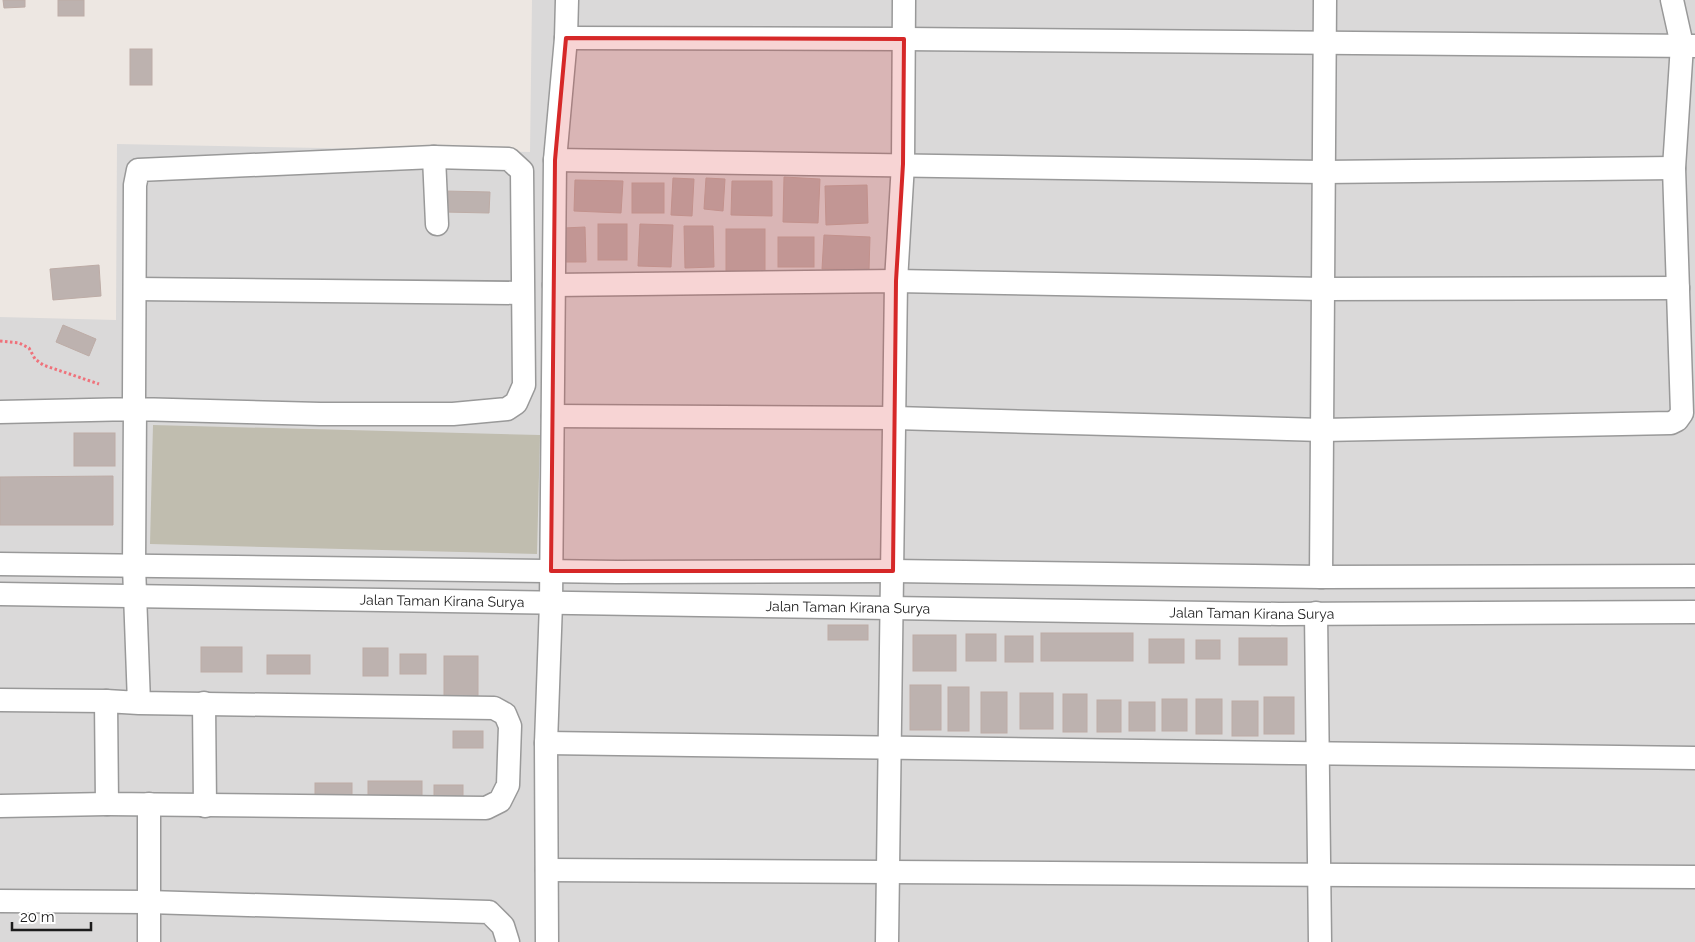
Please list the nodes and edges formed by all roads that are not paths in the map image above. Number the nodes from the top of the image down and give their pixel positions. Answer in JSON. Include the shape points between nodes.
{"nodes":[{"id":1,"x":567,"y":0,"type":"edge"},
{"id":2,"x":904,"y":0,"type":"edge"},
{"id":3,"x":1325,"y":0,"type":"edge"},
{"id":4,"x":1672,"y":0,"type":"edge"},
{"id":5,"x":566,"y":38,"type":"junction"},
{"id":6,"x":904,"y":39,"type":"junction"},
{"id":7,"x":1326,"y":42,"type":"junction"},
{"id":8,"x":1689,"y":46,"type":"edge"},
{"id":9,"x":434,"y":157,"type":"junction"},
{"id":10,"x":555,"y":160,"type":"junction"},
{"id":11,"x":903,"y":164,"type":"junction"},
{"id":12,"x":1674,"y":168,"type":"junction"},
{"id":13,"x":1324,"y":172,"type":"junction"},
{"id":14,"x":437,"y":224,"type":"dead end"},
{"id":15,"x":896,"y":281,"type":"junction"},
{"id":16,"x":554,"y":285,"type":"junction"},
{"id":17,"x":1678,"y":288,"type":"junction"},
{"id":18,"x":136,"y":289,"type":"junction"},
{"id":19,"x":1323,"y":289,"type":"junction"},
{"id":20,"x":522,"y":293,"type":"junction"},
{"id":21,"x":135,"y":404,"type":"junction"},
{"id":22,"x":0,"y":412,"type":"edge"},
{"id":23,"x":553,"y":416,"type":"junction"},
{"id":24,"x":895,"y":418,"type":"junction"},
{"id":25,"x":1322,"y":430,"type":"junction"},
{"id":26,"x":0,"y":564,"type":"edge"},
{"id":27,"x":134,"y":566,"type":"junction"},
{"id":28,"x":551,"y":571,"type":"junction"},
{"id":29,"x":893,"y":571,"type":"junction"},
{"id":30,"x":1695,"y":576,"type":"edge"},
{"id":31,"x":1321,"y":577,"type":"junction"},
{"id":32,"x":0,"y":594,"type":"edge"},
{"id":33,"x":136,"y":597,"type":"junction"},
{"id":34,"x":551,"y":603,"type":"junction"},
{"id":35,"x":892,"y":609,"type":"junction"},
{"id":36,"x":1695,"y":612,"type":"edge"},
{"id":37,"x":1316,"y":613,"type":"junction"},
{"id":38,"x":0,"y":700,"type":"edge"},
{"id":39,"x":106,"y":701,"type":"junction"},
{"id":40,"x":139,"y":703,"type":"junction"},
{"id":41,"x":204,"y":703,"type":"junction"},
{"id":42,"x":546,"y":743,"type":"junction"},
{"id":43,"x":888,"y":750,"type":"junction"},
{"id":44,"x":1318,"y":751,"type":"junction"},
{"id":45,"x":1695,"y":758,"type":"edge"},
{"id":46,"x":107,"y":804,"type":"junction"},
{"id":47,"x":149,"y":804,"type":"junction"},
{"id":48,"x":0,"y":806,"type":"edge"},
{"id":49,"x":205,"y":806,"type":"junction"},
{"id":50,"x":547,"y":870,"type":"junction"},
{"id":51,"x":888,"y":872,"type":"junction"},
{"id":52,"x":1319,"y":874,"type":"junction"},
{"id":53,"x":1695,"y":877,"type":"edge"},
{"id":54,"x":0,"y":901,"type":"edge"},
{"id":55,"x":148,"y":902,"type":"junction"},
{"id":56,"x":149,"y":942,"type":"edge"},
{"id":57,"x":508,"y":942,"type":"edge"},
{"id":58,"x":547,"y":942,"type":"edge"},
{"id":59,"x":887,"y":942,"type":"edge"},
{"id":60,"x":1320,"y":942,"type":"edge"}],
"edges":[{"from":1,"to":5,"type":"street"},
{"from":2,"to":6,"type":"street"},
{"from":3,"to":7,"type":"street"},
{"from":4,"to":8,"type":"street"},
{"from":5,"to":6,"type":"street"},
{"from":5,"to":10,"type":"street"},
{"from":6,"to":7,"type":"street"},
{"from":6,"to":11,"type":"street"},
{"from":7,"to":8,"type":"street"},
{"from":7,"to":13,"type":"street"},
{"from":8,"to":12,"type":"street"},
{"from":9,"to":14,"type":"street"},
{"from":9,"to":18,"type":"street","via":[[138,170],[135,185]]},
{"from":9,"to":20,"type":"street","via":[[509,159],[522,171]]},
{"from":10,"to":11,"type":"street"},
{"from":10,"to":16,"type":"street"},
{"from":11,"to":13,"type":"street"},
{"from":11,"to":15,"type":"street"},
{"from":12,"to":13,"type":"street"},
{"from":12,"to":17,"type":"street"},
{"from":13,"to":19,"type":"street"},
{"from":15,"to":16,"type":"street"},
{"from":15,"to":19,"type":"street"},
{"from":15,"to":24,"type":"street"},
{"from":16,"to":23,"type":"street"},
{"from":17,"to":19,"type":"street"},
{"from":17,"to":25,"type":"street","via":[[1682,413],[1671,423]]},
{"from":18,"to":20,"type":"street"},
{"from":18,"to":21,"type":"street"},
{"from":19,"to":25,"type":"street"},
{"from":20,"to":21,"type":"street","via":[[524,384],[516,403],[507,409],[453,414],[320,414]]},
{"from":21,"to":22,"type":"street"},
{"from":21,"to":27,"type":"street"},
{"from":23,"to":24,"type":"street"},
{"from":23,"to":28,"type":"street"},
{"from":24,"to":25,"type":"street"},
{"from":24,"to":29,"type":"street"},
{"from":25,"to":31,"type":"street"},
{"from":26,"to":27,"type":"street"},
{"from":27,"to":28,"type":"street"},
{"from":27,"to":33,"type":"street"},
{"from":28,"to":29,"type":"street"},
{"from":28,"to":34,"type":"street"},
{"from":29,"to":31,"type":"street"},
{"from":29,"to":35,"type":"street"},
{"from":30,"to":31,"type":"street"},
{"from":32,"to":33,"type":"street","name":"Jalan Taman Kirana Surya"},
{"from":33,"to":34,"type":"street","name":"Jalan Taman Kirana Surya"},
{"from":33,"to":40,"type":"street"},
{"from":34,"to":35,"type":"street","name":"Jalan Taman Kirana Surya"},
{"from":34,"to":42,"type":"street"},
{"from":35,"to":37,"type":"street","name":"Jalan Taman Kirana Surya"},
{"from":35,"to":43,"type":"street"},
{"from":36,"to":37,"type":"street","name":"Jalan Taman Kirana Surya"},
{"from":37,"to":44,"type":"street"},
{"from":38,"to":39,"type":"street"},
{"from":39,"to":40,"type":"street"},
{"from":39,"to":46,"type":"street"},
{"from":40,"to":41,"type":"street"},
{"from":41,"to":49,"type":"street"},
{"from":41,"to":49,"type":"street","via":[[494,708],[505,714],[510,726],[508,785],[500,801],[486,808]]},
{"from":42,"to":43,"type":"street"},
{"from":42,"to":50,"type":"street"},
{"from":43,"to":44,"type":"street"},
{"from":43,"to":51,"type":"street"},
{"from":44,"to":45,"type":"street"},
{"from":44,"to":52,"type":"street"},
{"from":46,"to":47,"type":"street"},
{"from":46,"to":48,"type":"street"},
{"from":47,"to":49,"type":"street"},
{"from":47,"to":55,"type":"street"},
{"from":50,"to":51,"type":"street"},
{"from":50,"to":58,"type":"street"},
{"from":51,"to":52,"type":"street"},
{"from":51,"to":59,"type":"street"},
{"from":52,"to":53,"type":"street"},
{"from":52,"to":60,"type":"street"},
{"from":54,"to":55,"type":"street"},
{"from":55,"to":56,"type":"street"},
{"from":55,"to":57,"type":"street","via":[[489,912],[503,926]]}]}
